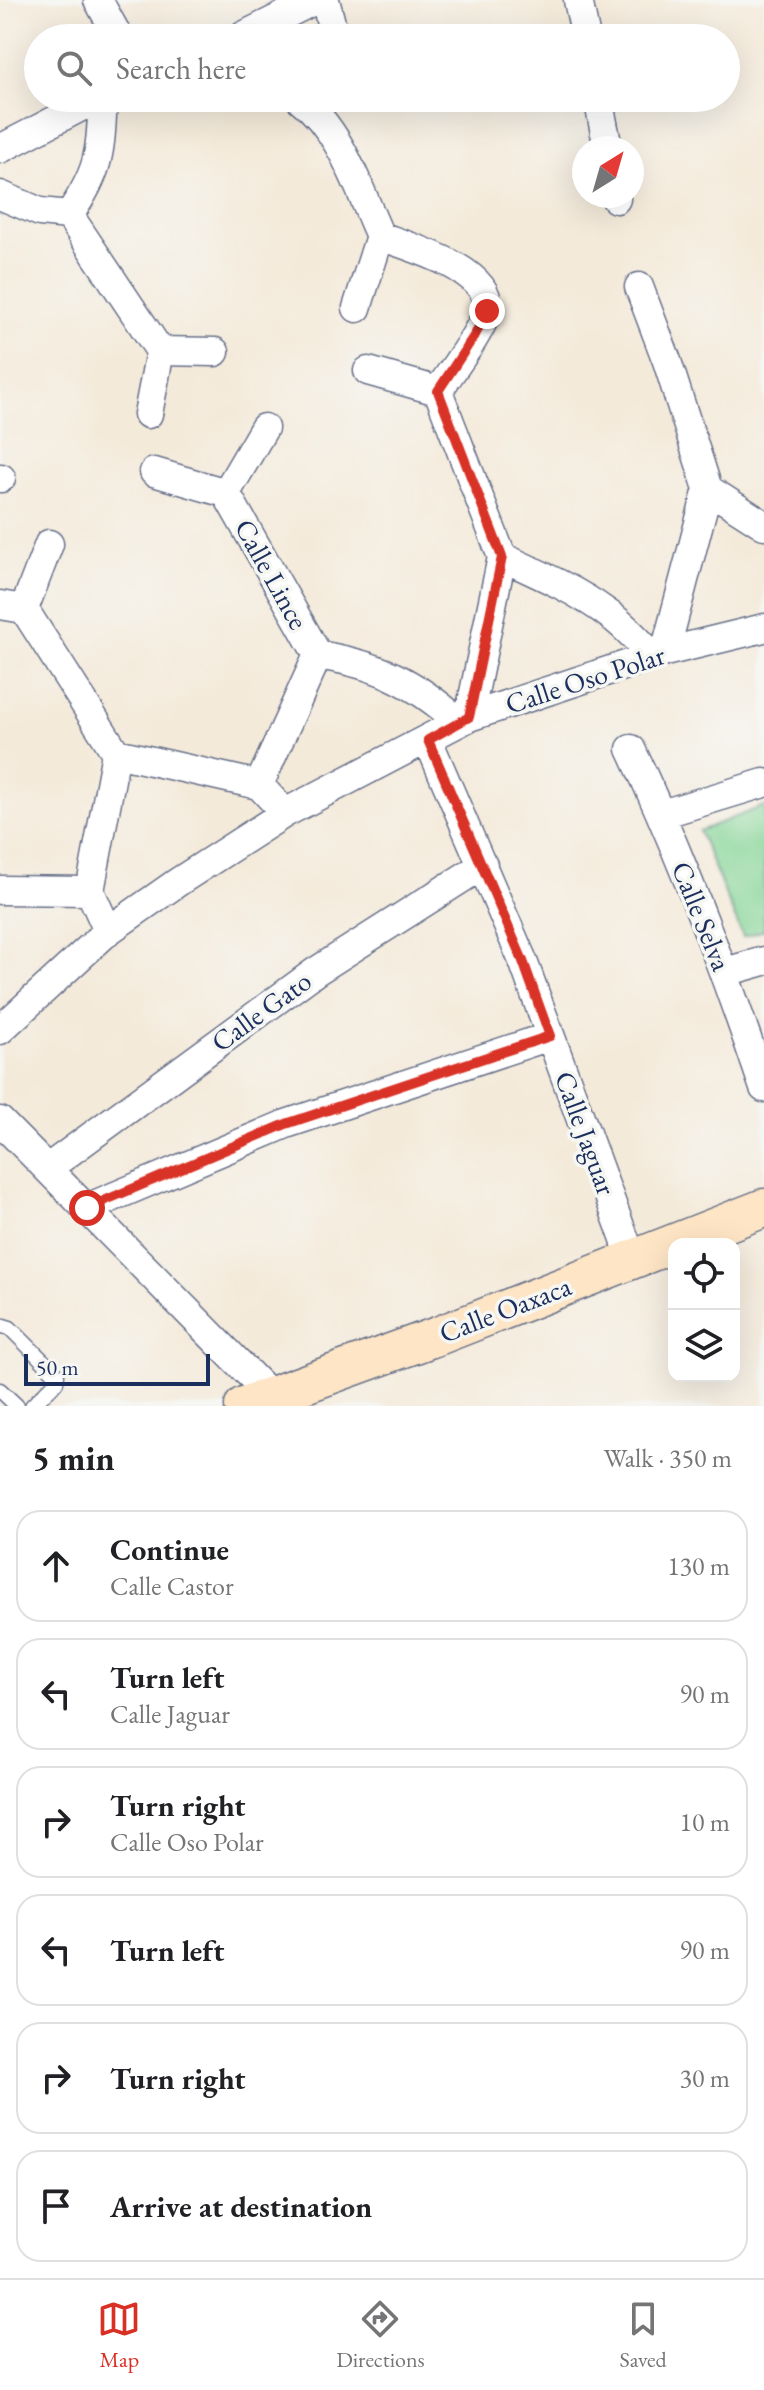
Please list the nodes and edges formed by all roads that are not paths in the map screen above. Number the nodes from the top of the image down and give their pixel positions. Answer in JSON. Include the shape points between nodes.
{"nodes":[{"id":1,"x":98,"y":0,"type":"edge"},
{"id":2,"x":315,"y":0,"type":"edge"},
{"id":3,"x":325,"y":0,"type":"edge"},
{"id":4,"x":557,"y":0,"type":"edge"},
{"id":5,"x":571,"y":0,"type":"edge"},
{"id":6,"x":578,"y":0,"type":"edge"},
{"id":7,"x":111,"y":24,"type":"edge"},
{"id":8,"x":267,"y":24,"type":"edge"},
{"id":9,"x":331,"y":24,"type":"edge"},
{"id":10,"x":583,"y":24,"type":"edge"},
{"id":11,"x":73,"y":112,"type":"edge"},
{"id":12,"x":100,"y":112,"type":"edge"},
{"id":13,"x":316,"y":112,"type":"edge"},
{"id":14,"x":601,"y":112,"type":"edge"},
{"id":15,"x":606,"y":136,"type":"edge"},
{"id":16,"x":0,"y":149,"type":"edge"},
{"id":17,"x":0,"y":195,"type":"edge"},
{"id":18,"x":69,"y":215,"type":"junction"},
{"id":19,"x":380,"y":236,"type":"junction"},
{"id":20,"x":639,"y":287,"type":"dead end"},
{"id":21,"x":357,"y":308,"type":"dead end"},
{"id":22,"x":160,"y":351,"type":"junction"},
{"id":23,"x":215,"y":352,"type":"dead end"},
{"id":24,"x":368,"y":371,"type":"dead end"},
{"id":25,"x":438,"y":391,"type":"junction"},
{"id":26,"x":148,"y":414,"type":"dead end"},
{"id":27,"x":264,"y":428,"type":"dead end"},
{"id":28,"x":154,"y":472,"type":"dead end"},
{"id":29,"x":708,"y":489,"type":"junction"},
{"id":30,"x":226,"y":493,"type":"junction"},
{"id":31,"x":764,"y":525,"type":"edge"},
{"id":32,"x":49,"y":544,"type":"dead end"},
{"id":33,"x":502,"y":557,"type":"junction"},
{"id":34,"x":12,"y":607,"type":"edge"},
{"id":35,"x":764,"y":628,"type":"edge"},
{"id":36,"x":659,"y":654,"type":"junction"},
{"id":37,"x":318,"y":655,"type":"junction"},
{"id":38,"x":464,"y":719,"type":"junction"},
{"id":39,"x":428,"y":740,"type":"junction"},
{"id":40,"x":631,"y":749,"type":"dead end"},
{"id":41,"x":116,"y":753,"type":"junction"},
{"id":42,"x":764,"y":783,"type":"edge"},
{"id":43,"x":259,"y":785,"type":"junction"},
{"id":44,"x":285,"y":813,"type":"junction"},
{"id":45,"x":662,"y":814,"type":"junction"},
{"id":46,"x":483,"y":865,"type":"junction"},
{"id":47,"x":0,"y":890,"type":"edge"},
{"id":48,"x":90,"y":891,"type":"junction"},
{"id":49,"x":108,"y":931,"type":"junction"},
{"id":50,"x":764,"y":961,"type":"edge"},
{"id":51,"x":725,"y":972,"type":"junction"},
{"id":52,"x":0,"y":1030,"type":"edge"},
{"id":53,"x":550,"y":1036,"type":"junction"},
{"id":54,"x":764,"y":1088,"type":"edge"},
{"id":55,"x":0,"y":1121,"type":"edge"},
{"id":56,"x":48,"y":1168,"type":"junction"},
{"id":57,"x":87,"y":1208,"type":"junction"},
{"id":58,"x":764,"y":1208,"type":"edge"},
{"id":59,"x":632,"y":1259,"type":"junction"},
{"id":60,"x":0,"y":1325,"type":"edge"},
{"id":61,"x":0,"y":1390,"type":"edge"},
{"id":62,"x":258,"y":1401,"type":"edge"},
{"id":63,"x":17,"y":1406,"type":"edge"},
{"id":64,"x":32,"y":1406,"type":"edge"}],
"edges":[{"from":1,"to":7,"type":"street"},
{"from":2,"to":8,"type":"street"},
{"from":3,"to":9,"type":"street"},
{"from":4,"to":5,"type":"street"},
{"from":6,"to":10,"type":"street"},
{"from":11,"to":16,"type":"street"},
{"from":12,"to":18,"type":"street","via":[[99,158],[89,187]]},
{"from":13,"to":19,"type":"street","via":[[333,134]]},
{"from":14,"to":15,"type":"street"},
{"from":17,"to":18,"type":"street","via":[[40,212]]},
{"from":18,"to":22,"type":"street"},
{"from":19,"to":21,"type":"street"},
{"from":19,"to":25,"type":"street","via":[[437,257],[468,274],[485,293],[487,311]]},
{"from":20,"to":29,"type":"street"},
{"from":22,"to":23,"type":"street"},
{"from":22,"to":26,"type":"street"},
{"from":24,"to":25,"type":"street"},
{"from":25,"to":33,"type":"street"},
{"from":27,"to":30,"type":"street","name":"Calle Lince"},
{"from":28,"to":30,"type":"street","name":"Calle Lince"},
{"from":29,"to":31,"type":"street"},
{"from":29,"to":36,"type":"street"},
{"from":30,"to":37,"type":"street","name":"Calle Lince"},
{"from":32,"to":34,"type":"street"},
{"from":33,"to":36,"type":"street","via":[[607,612]]},
{"from":33,"to":38,"type":"street"},
{"from":34,"to":41,"type":"street"},
{"from":35,"to":36,"type":"street","name":"Calle Oso Polar"},
{"from":36,"to":38,"type":"street","name":"Calle Oso Polar"},
{"from":37,"to":38,"type":"street","name":"Calle Lince","via":[[359,662],[413,685]]},
{"from":37,"to":43,"type":"street","name":"Calle Lince"},
{"from":38,"to":39,"type":"street","name":"Calle Oso Polar"},
{"from":39,"to":44,"type":"street","name":"Calle Oso Polar"},
{"from":39,"to":46,"type":"street","name":"Calle Jaguar"},
{"from":40,"to":45,"type":"street","name":"Calle Selva"},
{"from":41,"to":43,"type":"street"},
{"from":41,"to":48,"type":"street"},
{"from":42,"to":45,"type":"street"},
{"from":43,"to":44,"type":"street"},
{"from":44,"to":49,"type":"street","name":"Calle Oso Polar"},
{"from":45,"to":51,"type":"street","name":"Calle Selva"},
{"from":46,"to":53,"type":"street","name":"Calle Jaguar"},
{"from":46,"to":56,"type":"street","name":"Calle Gato","via":[[315,972]]},
{"from":47,"to":48,"type":"street"},
{"from":48,"to":49,"type":"street"},
{"from":49,"to":52,"type":"street","name":"Calle Oso Polar"},
{"from":50,"to":51,"type":"street"},
{"from":51,"to":54,"type":"street","name":"Calle Selva"},
{"from":53,"to":57,"type":"street","via":[[286,1124]]},
{"from":53,"to":59,"type":"street","name":"Calle Jaguar"},
{"from":55,"to":56,"type":"street"},
{"from":56,"to":57,"type":"street"},
{"from":57,"to":62,"type":"street"},
{"from":58,"to":59,"type":"street","name":"Calle Oaxaca"},
{"from":59,"to":62,"type":"street","name":"Calle Oaxaca"},
{"from":60,"to":64,"type":"lane","via":[[10,1328],[57,1375]]},
{"from":61,"to":63,"type":"lane"}]}
